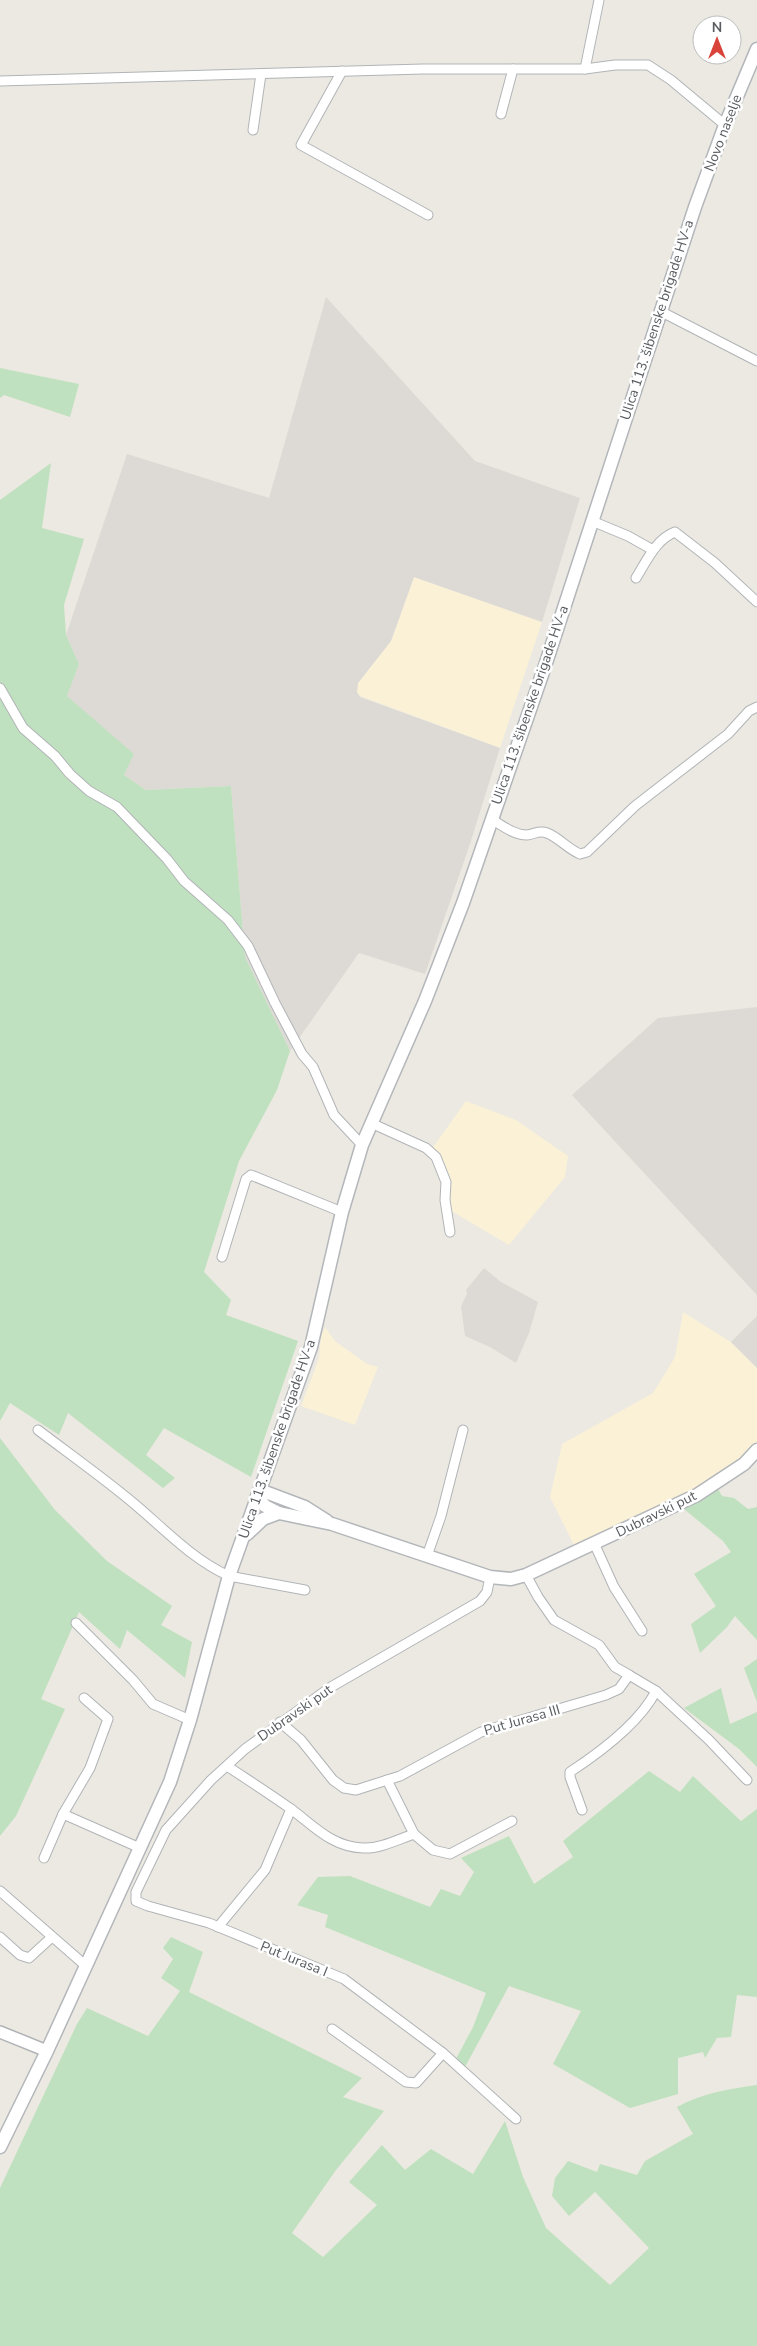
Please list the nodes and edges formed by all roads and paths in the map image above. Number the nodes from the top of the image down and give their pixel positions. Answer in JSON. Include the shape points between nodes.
{"nodes":[{"id":1,"x":599,"y":0,"type":"edge"},
{"id":2,"x":757,"y":49,"type":"edge"},
{"id":3,"x":513,"y":69,"type":"junction"},
{"id":4,"x":585,"y":69,"type":"junction"},
{"id":5,"x":342,"y":71,"type":"junction"},
{"id":6,"x":261,"y":74,"type":"junction"},
{"id":7,"x":0,"y":81,"type":"edge"},
{"id":8,"x":501,"y":114,"type":"dead end"},
{"id":9,"x":725,"y":125,"type":"junction"},
{"id":10,"x":253,"y":130,"type":"dead end"},
{"id":11,"x":701,"y":190,"type":"joint"},
{"id":12,"x":428,"y":215,"type":"dead end"},
{"id":13,"x":660,"y":311,"type":"junction"},
{"id":14,"x":757,"y":361,"type":"edge"},
{"id":15,"x":592,"y":521,"type":"junction"},
{"id":16,"x":653,"y":550,"type":"junction"},
{"id":17,"x":636,"y":578,"type":"dead end"},
{"id":18,"x":757,"y":602,"type":"edge"},
{"id":19,"x":0,"y":688,"type":"edge"},
{"id":20,"x":757,"y":707,"type":"edge"},
{"id":21,"x":491,"y":819,"type":"junction"},
{"id":22,"x":371,"y":1123,"type":"junction"},
{"id":23,"x":362,"y":1144,"type":"junction"},
{"id":24,"x":342,"y":1212,"type":"junction"},
{"id":25,"x":450,"y":1232,"type":"dead end"},
{"id":26,"x":222,"y":1257,"type":"dead end"},
{"id":27,"x":38,"y":1430,"type":"dead end"},
{"id":28,"x":463,"y":1430,"type":"dead end"},
{"id":29,"x":757,"y":1450,"type":"edge"},
{"id":30,"x":258,"y":1493,"type":"junction"},
{"id":31,"x":279,"y":1513,"type":"junction"},
{"id":32,"x":332,"y":1524,"type":"junction"},
{"id":33,"x":242,"y":1540,"type":"junction"},
{"id":34,"x":594,"y":1543,"type":"junction"},
{"id":35,"x":428,"y":1556,"type":"junction"},
{"id":36,"x":526,"y":1575,"type":"junction"},
{"id":37,"x":229,"y":1576,"type":"junction"},
{"id":38,"x":490,"y":1577,"type":"junction"},
{"id":39,"x":305,"y":1590,"type":"dead end"},
{"id":40,"x":76,"y":1623,"type":"dead end"},
{"id":41,"x":642,"y":1631,"type":"dead end"},
{"id":42,"x":628,"y":1675,"type":"junction"},
{"id":43,"x":656,"y":1691,"type":"junction"},
{"id":44,"x":84,"y":1698,"type":"dead end"},
{"id":45,"x":190,"y":1720,"type":"junction"},
{"id":46,"x":280,"y":1722,"type":"junction"},
{"id":47,"x":227,"y":1766,"type":"junction"},
{"id":48,"x":387,"y":1780,"type":"junction"},
{"id":49,"x":747,"y":1780,"type":"dead end"},
{"id":50,"x":292,"y":1809,"type":"junction"},
{"id":51,"x":582,"y":1810,"type":"dead end"},
{"id":52,"x":63,"y":1814,"type":"junction"},
{"id":53,"x":512,"y":1821,"type":"dead end"},
{"id":54,"x":414,"y":1834,"type":"junction"},
{"id":55,"x":140,"y":1848,"type":"junction"},
{"id":56,"x":44,"y":1858,"type":"dead end"},
{"id":57,"x":0,"y":1891,"type":"edge"},
{"id":58,"x":136,"y":1892,"type":"joint"},
{"id":59,"x":218,"y":1927,"type":"junction"},
{"id":60,"x":0,"y":1937,"type":"edge"},
{"id":61,"x":52,"y":1937,"type":"junction"},
{"id":62,"x":86,"y":1966,"type":"junction"},
{"id":63,"x":332,"y":2029,"type":"dead end"},
{"id":64,"x":0,"y":2032,"type":"edge"},
{"id":65,"x":47,"y":2051,"type":"junction"},
{"id":66,"x":443,"y":2053,"type":"junction"},
{"id":67,"x":516,"y":2119,"type":"dead end"},
{"id":68,"x":0,"y":2146,"type":"edge"}],
"edges":[{"from":1,"to":4,"type":"street"},
{"from":2,"to":9,"type":"main road","name":"Novo naselje"},
{"from":3,"to":4,"type":"street"},
{"from":3,"to":5,"type":"street"},
{"from":3,"to":8,"type":"street"},
{"from":4,"to":9,"type":"street","via":[[615,64],[648,65]]},
{"from":5,"to":6,"type":"street"},
{"from":5,"to":12,"type":"street","via":[[301,145]]},
{"from":6,"to":7,"type":"street"},
{"from":6,"to":10,"type":"street"},
{"from":9,"to":11,"type":"main road","name":"Novo naselje"},
{"from":11,"to":13,"type":"main road","name":"Ulica 113. šibenske brigade HV-a"},
{"from":13,"to":14,"type":"street"},
{"from":13,"to":15,"type":"main road","name":"Ulica 113. šibenske brigade HV-a"},
{"from":15,"to":16,"type":"street"},
{"from":15,"to":21,"type":"main road","name":"Ulica 113. šibenske brigade HV-a"},
{"from":16,"to":17,"type":"street"},
{"from":16,"to":18,"type":"street","via":[[675,532]]},
{"from":19,"to":23,"type":"street","via":[[23,728],[89,791],[117,807],[184,881],[228,920],[248,946],[302,1054],[313,1068],[334,1115]]},
{"from":20,"to":21,"type":"street","via":[[749,711],[728,734],[635,806],[587,852],[573,851],[548,833],[517,834]]},
{"from":21,"to":22,"type":"main road","name":"Ulica 113. šibenske brigade HV-a","via":[[425,1001]]},
{"from":22,"to":23,"type":"main road","name":"Ulica 113. šibenske brigade HV-a"},
{"from":22,"to":25,"type":"street","via":[[426,1148],[436,1157],[446,1182],[444,1200]]},
{"from":23,"to":24,"type":"main road","name":"Ulica 113. šibenske brigade HV-a"},
{"from":24,"to":26,"type":"street","via":[[251,1175],[246,1179]]},
{"from":24,"to":30,"type":"main road","name":"Ulica 113. šibenske brigade HV-a","via":[[311,1347]]},
{"from":27,"to":37,"type":"street","via":[[126,1497],[203,1562]]},
{"from":28,"to":35,"type":"street"},
{"from":29,"to":34,"type":"main road","name":"Dubravski put","via":[[744,1464],[696,1495]]},
{"from":30,"to":31,"type":"main road","name":"Dubravski put","via":[[265,1506]]},
{"from":30,"to":32,"type":"main road","name":"Dubravski put","via":[[301,1505]]},
{"from":30,"to":33,"type":"main road","name":"Ulica 113. šibenske brigade HV-a"},
{"from":31,"to":32,"type":"main road","name":"Dubravski put"},
{"from":31,"to":33,"type":"main road","via":[[255,1524]]},
{"from":32,"to":35,"type":"main road","name":"Dubravski put"},
{"from":33,"to":37,"type":"main road","name":"Ulica 113. šibenske brigade HV-a"},
{"from":34,"to":36,"type":"main road","name":"Dubravski put"},
{"from":34,"to":41,"type":"street","via":[[614,1587]]},
{"from":35,"to":38,"type":"main road","name":"Dubravski put"},
{"from":36,"to":38,"type":"main road","name":"Dubravski put","via":[[511,1579]]},
{"from":36,"to":42,"type":"street","via":[[554,1620],[600,1645],[615,1667]]},
{"from":37,"to":39,"type":"street"},
{"from":37,"to":45,"type":"main road","name":"Ulica 113. šibenske brigade HV-a"},
{"from":38,"to":46,"type":"street","name":"Dubravski put","via":[[487,1592],[480,1601],[331,1687]]},
{"from":40,"to":45,"type":"street","via":[[153,1704]]},
{"from":42,"to":43,"type":"street"},
{"from":42,"to":48,"type":"street","name":"Put Jurasa III","via":[[620,1689],[481,1732]]},
{"from":43,"to":49,"type":"street"},
{"from":43,"to":51,"type":"street","via":[[649,1704],[599,1752],[570,1772]]},
{"from":44,"to":52,"type":"street","via":[[108,1719],[90,1768]]},
{"from":45,"to":55,"type":"main road","name":"Ulica 113. šibenske brigade HV-a","via":[[170,1782]]},
{"from":46,"to":47,"type":"street","name":"Dubravski put"},
{"from":46,"to":48,"type":"street","name":"Put Jurasa III","via":[[301,1740],[333,1780],[344,1788],[356,1790]]},
{"from":47,"to":50,"type":"street"},
{"from":47,"to":58,"type":"street","name":"Dubravski put","via":[[166,1830]]},
{"from":48,"to":54,"type":"street"},
{"from":50,"to":54,"type":"street","via":[[327,1838],[343,1845],[364,1848]]},
{"from":50,"to":59,"type":"street","via":[[265,1870]]},
{"from":52,"to":55,"type":"street"},
{"from":52,"to":56,"type":"street"},
{"from":53,"to":54,"type":"street","via":[[450,1854],[433,1850]]},
{"from":55,"to":62,"type":"main road","name":"Ulica 113. šibenske brigade HV-a"},
{"from":57,"to":61,"type":"street"},
{"from":58,"to":59,"type":"street","name":"Put Jurasa I","via":[[136,1900],[148,1906]]},
{"from":59,"to":66,"type":"street","name":"Put Jurasa I","via":[[344,1979]]},
{"from":60,"to":61,"type":"street","via":[[20,1955],[30,1958]]},
{"from":61,"to":62,"type":"street"},
{"from":62,"to":65,"type":"main road","name":"Ulica 113. šibenske brigade HV-a"},
{"from":63,"to":66,"type":"street","via":[[406,2082],[416,2083]]},
{"from":64,"to":65,"type":"street"},
{"from":65,"to":68,"type":"main road","name":"Ulica 113. šibenske brigade HV-a"},
{"from":66,"to":67,"type":"street","name":"Put Jurasa I"}]}
